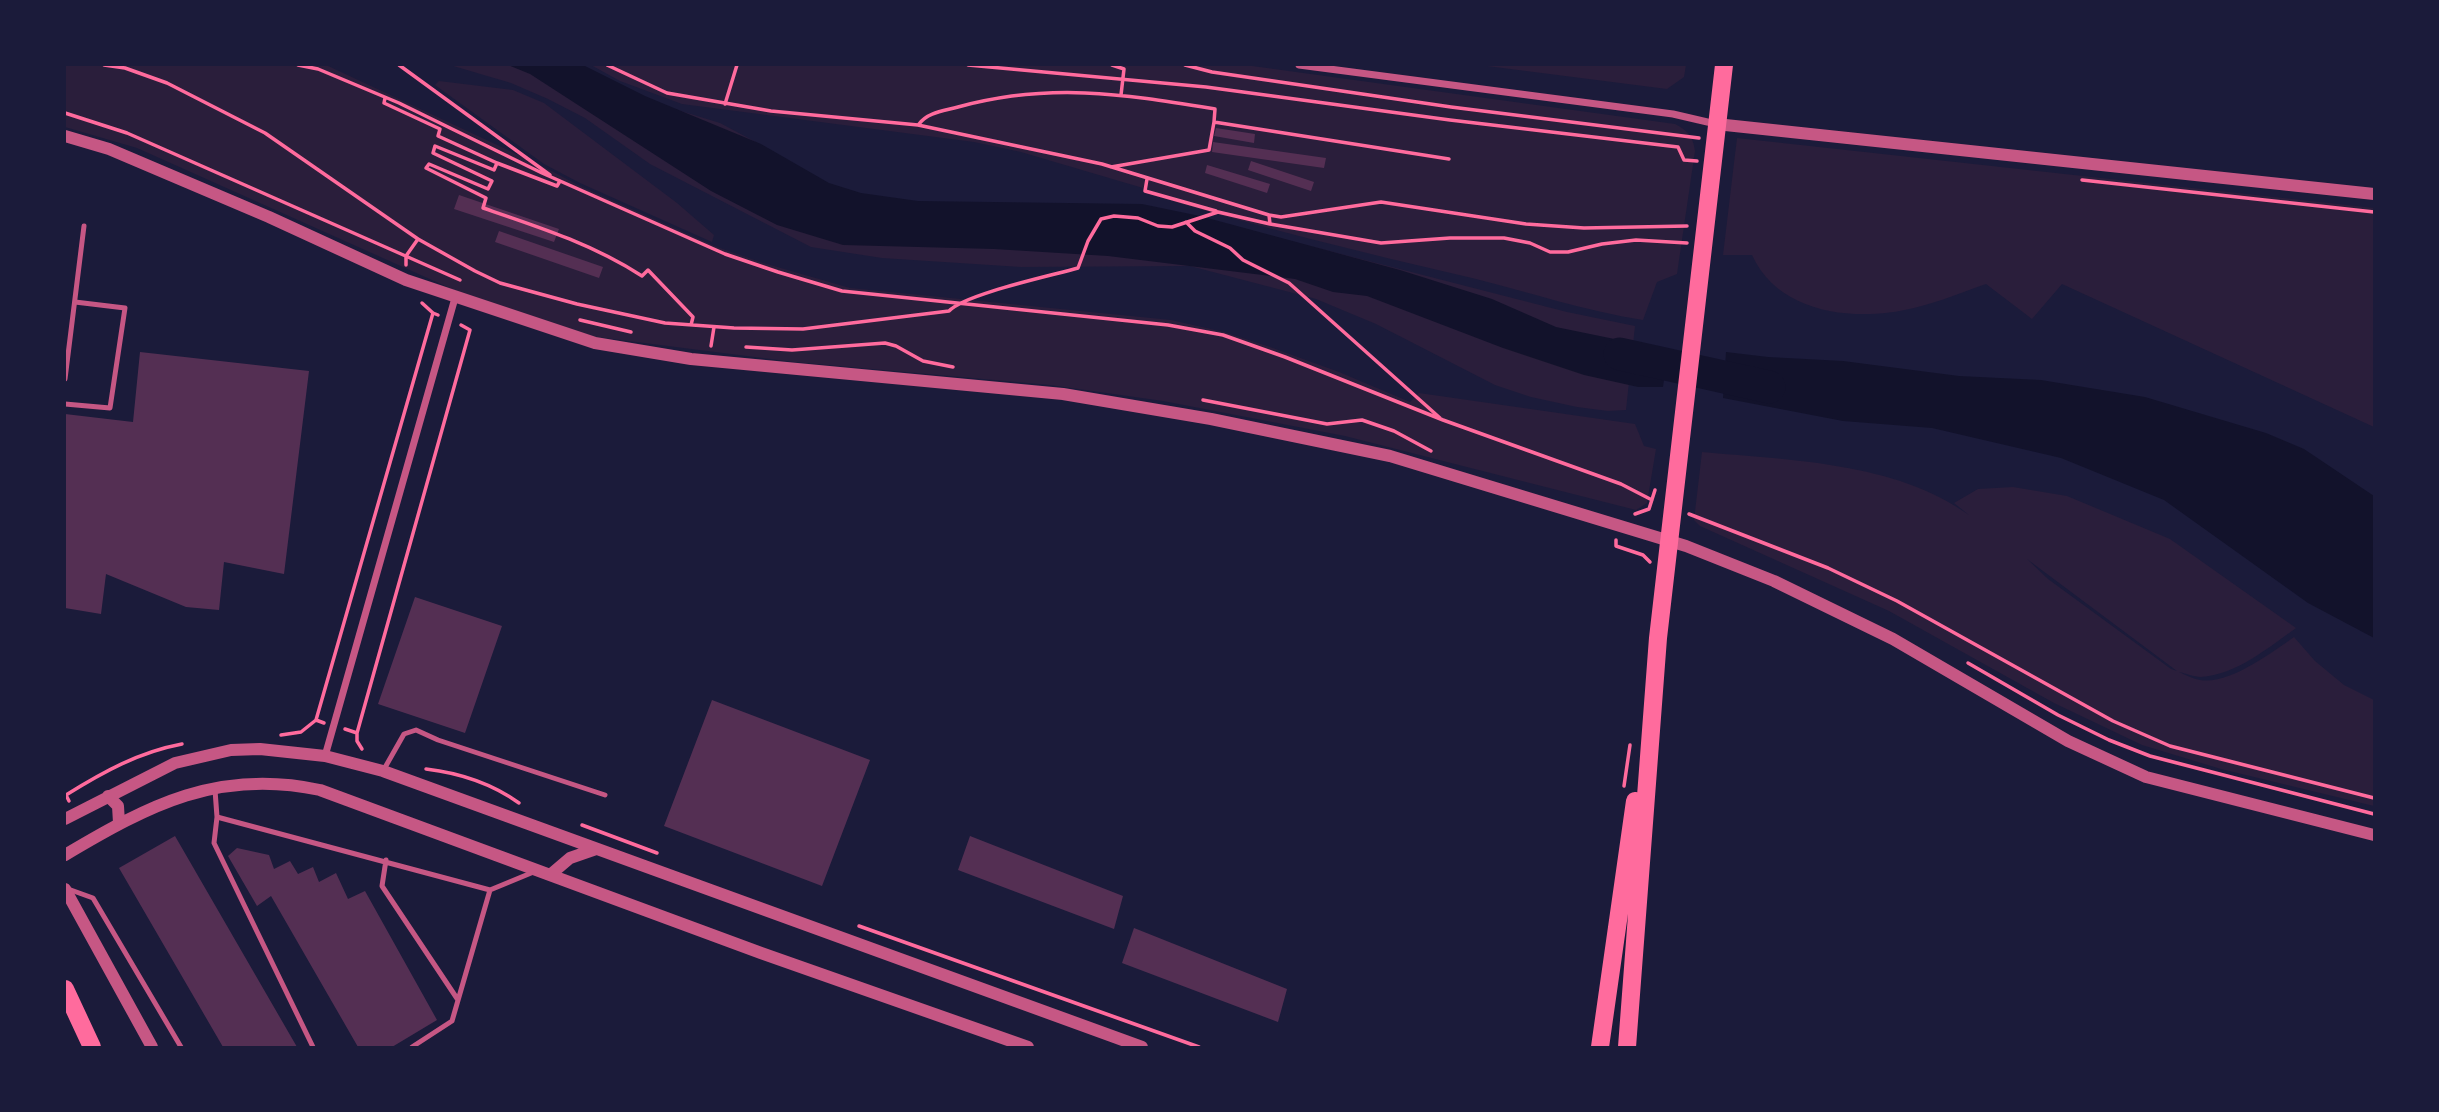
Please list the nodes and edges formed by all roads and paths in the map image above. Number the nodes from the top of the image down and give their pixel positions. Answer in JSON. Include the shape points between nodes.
{"nodes":[{"id":1,"x":104,"y":65,"type":"edge"},
{"id":2,"x":298,"y":65,"type":"edge"},
{"id":3,"x":399,"y":65,"type":"edge"},
{"id":4,"x":607,"y":65,"type":"edge"},
{"id":5,"x":737,"y":65,"type":"edge"},
{"id":6,"x":968,"y":65,"type":"edge"},
{"id":7,"x":1112,"y":65,"type":"edge"},
{"id":8,"x":1299,"y":65,"type":"edge"},
{"id":9,"x":1724,"y":65,"type":"edge"},
{"id":10,"x":1123,"y":79,"type":"junction"},
{"id":11,"x":1121,"y":95,"type":"junction"},
{"id":12,"x":385,"y":98,"type":"junction"},
{"id":13,"x":724,"y":104,"type":"junction"},
{"id":14,"x":65,"y":113,"type":"edge"},
{"id":15,"x":1214,"y":122,"type":"junction"},
{"id":16,"x":1716,"y":124,"type":"junction"},
{"id":17,"x":918,"y":125,"type":"junction"},
{"id":18,"x":65,"y":136,"type":"edge"},
{"id":19,"x":1449,"y":159,"type":"dead end"},
{"id":20,"x":1698,"y":161,"type":"dead end"},
{"id":21,"x":497,"y":163,"type":"junction"},
{"id":22,"x":1109,"y":167,"type":"junction"},
{"id":23,"x":1147,"y":179,"type":"junction"},
{"id":24,"x":558,"y":180,"type":"junction"},
{"id":25,"x":2374,"y":194,"type":"edge"},
{"id":26,"x":1219,"y":212,"type":"junction"},
{"id":27,"x":1269,"y":215,"type":"junction"},
{"id":28,"x":1186,"y":222,"type":"junction"},
{"id":29,"x":1270,"y":224,"type":"junction"},
{"id":30,"x":84,"y":226,"type":"dead end"},
{"id":31,"x":1690,"y":226,"type":"dead end"},
{"id":32,"x":1687,"y":243,"type":"dead end"},
{"id":33,"x":461,"y":281,"type":"dead end"},
{"id":34,"x":455,"y":298,"type":"junction"},
{"id":35,"x":75,"y":302,"type":"junction"},
{"id":36,"x":956,"y":304,"type":"junction"},
{"id":37,"x":573,"y":319,"type":"dead end"},
{"id":38,"x":449,"y":320,"type":"junction"},
{"id":39,"x":691,"y":325,"type":"junction"},
{"id":40,"x":714,"y":326,"type":"junction"},
{"id":41,"x":633,"y":332,"type":"dead end"},
{"id":42,"x":711,"y":346,"type":"dead end"},
{"id":43,"x":739,"y":347,"type":"dead end"},
{"id":44,"x":965,"y":368,"type":"dead end"},
{"id":45,"x":65,"y":379,"type":"edge"},
{"id":46,"x":1195,"y":399,"type":"dead end"},
{"id":47,"x":65,"y":404,"type":"edge"},
{"id":48,"x":1443,"y":420,"type":"junction"},
{"id":49,"x":1433,"y":452,"type":"dead end"},
{"id":50,"x":1657,"y":481,"type":"dead end"},
{"id":51,"x":1652,"y":500,"type":"junction"},
{"id":52,"x":1635,"y":514,"type":"junction"},
{"id":53,"x":1689,"y":514,"type":"dead end"},
{"id":54,"x":1618,"y":525,"type":"junction"},
{"id":55,"x":1669,"y":533,"type":"junction"},
{"id":56,"x":1654,"y":565,"type":"dead end"},
{"id":57,"x":1658,"y":638,"type":"junction"},
{"id":58,"x":1965,"y":661,"type":"dead end"},
{"id":59,"x":316,"y":720,"type":"dead end"},
{"id":60,"x":357,"y":733,"type":"dead end"},
{"id":61,"x":1632,"y":735,"type":"dead end"},
{"id":62,"x":325,"y":756,"type":"junction"},
{"id":63,"x":383,"y":771,"type":"junction"},
{"id":64,"x":215,"y":788,"type":"junction"},
{"id":65,"x":1624,"y":789,"type":"dead end"},
{"id":66,"x":605,"y":795,"type":"dead end"},
{"id":67,"x":108,"y":796,"type":"junction"},
{"id":68,"x":2374,"y":798,"type":"edge"},
{"id":69,"x":2374,"y":814,"type":"edge"},
{"id":70,"x":217,"y":817,"type":"junction"},
{"id":71,"x":65,"y":819,"type":"edge"},
{"id":72,"x":119,"y":823,"type":"junction"},
{"id":73,"x":2374,"y":835,"type":"edge"},
{"id":74,"x":596,"y":849,"type":"junction"},
{"id":75,"x":65,"y":855,"type":"edge"},
{"id":76,"x":386,"y":860,"type":"junction"},
{"id":77,"x":544,"y":872,"type":"junction"},
{"id":78,"x":65,"y":888,"type":"edge"},
{"id":79,"x":490,"y":890,"type":"junction"},
{"id":80,"x":65,"y":989,"type":"edge"},
{"id":81,"x":458,"y":1000,"type":"junction"},
{"id":82,"x":92,"y":1047,"type":"edge"},
{"id":83,"x":152,"y":1047,"type":"edge"},
{"id":84,"x":181,"y":1047,"type":"edge"},
{"id":85,"x":313,"y":1047,"type":"edge"},
{"id":86,"x":412,"y":1047,"type":"edge"},
{"id":87,"x":1028,"y":1047,"type":"edge"},
{"id":88,"x":1142,"y":1047,"type":"edge"},
{"id":89,"x":1600,"y":1047,"type":"edge"},
{"id":90,"x":1627,"y":1047,"type":"edge"}],
"edges":[{"from":1,"to":39,"type":"path","via":[[167,83],[265,133],[418,239],[500,283],[588,307]]},
{"from":2,"to":12,"type":"path"},
{"from":3,"to":24,"type":"path"},
{"from":4,"to":13,"type":"path","via":[[667,93]]},
{"from":5,"to":13,"type":"path"},
{"from":6,"to":10,"type":"path"},
{"from":7,"to":10,"type":"path","via":[[1124,69]]},
{"from":8,"to":16,"type":"street","via":[[1673,114]]},
{"from":9,"to":16,"type":"main road"},
{"from":10,"to":11,"type":"path"},
{"from":10,"to":20,"type":"path","via":[[1678,147],[1684,160]]},
{"from":11,"to":15,"type":"path","via":[[1215,109]]},
{"from":11,"to":17,"type":"path","via":[[1046,92],[996,96],[932,114]]},
{"from":12,"to":21,"type":"path","via":[[384,103],[440,130],[438,136]]},
{"from":12,"to":24,"type":"path"},
{"from":13,"to":17,"type":"path"},
{"from":14,"to":33,"type":"path","via":[[127,133]]},
{"from":15,"to":19,"type":"path"},
{"from":15,"to":22,"type":"path","via":[[1209,150]]},
{"from":16,"to":25,"type":"street"},
{"from":16,"to":55,"type":"main road"},
{"from":17,"to":22,"type":"path"},
{"from":18,"to":34,"type":"street","via":[[121,155]]},
{"from":21,"to":24,"type":"path","via":[[557,186]]},
{"from":21,"to":39,"type":"path","via":[[494,170],[435,146],[433,153],[492,181],[488,189],[429,163],[426,168],[486,198],[483,208],[568,237],[642,276],[648,270],[693,317]]},
{"from":22,"to":23,"type":"path"},
{"from":23,"to":26,"type":"path","via":[[1145,191]]},
{"from":23,"to":27,"type":"path"},
{"from":24,"to":36,"type":"path","via":[[725,254],[778,272],[842,291]]},
{"from":26,"to":28,"type":"path"},
{"from":26,"to":29,"type":"path"},
{"from":27,"to":29,"type":"path"},
{"from":27,"to":31,"type":"path","via":[[1381,202],[1526,225]]},
{"from":28,"to":36,"type":"path","via":[[1172,227],[1138,218],[1101,219],[1077,268]]},
{"from":28,"to":48,"type":"path","via":[[1243,260],[1289,283]]},
{"from":29,"to":32,"type":"path","via":[[1364,242],[1504,238],[1559,252],[1636,240]]},
{"from":30,"to":35,"type":"lane"},
{"from":34,"to":38,"type":"street"},
{"from":34,"to":54,"type":"street","via":[[595,343],[691,359],[1063,394],[1211,419],[1390,456]]},
{"from":35,"to":45,"type":"lane"},
{"from":35,"to":47,"type":"lane","via":[[125,308],[110,408]]},
{"from":36,"to":40,"type":"path","via":[[949,311],[803,329]]},
{"from":36,"to":48,"type":"path","via":[[1223,335]]},
{"from":37,"to":41,"type":"path"},
{"from":38,"to":59,"type":"path","via":[[433,313]]},
{"from":38,"to":60,"type":"path","via":[[470,330]]},
{"from":38,"to":62,"type":"street"},
{"from":39,"to":40,"type":"path"},
{"from":40,"to":42,"type":"path"},
{"from":43,"to":44,"type":"path","via":[[792,350],[885,343],[923,360]]},
{"from":46,"to":49,"type":"path","via":[[1327,424],[1362,420]]},
{"from":48,"to":51,"type":"path","via":[[1621,484]]},
{"from":50,"to":51,"type":"path"},
{"from":51,"to":52,"type":"path","via":[[1649,509]]},
{"from":52,"to":54,"type":"path","via":[[1620,510]]},
{"from":52,"to":55,"type":"path"},
{"from":53,"to":68,"type":"path","via":[[1828,568],[1897,601],[2113,721],[2170,747]]},
{"from":54,"to":55,"type":"street"},
{"from":54,"to":56,"type":"path","via":[[1616,546],[1643,555]]},
{"from":55,"to":57,"type":"main road"},
{"from":55,"to":73,"type":"street","via":[[1848,616],[2116,765],[2146,777]]},
{"from":57,"to":89,"type":"main road"},
{"from":57,"to":90,"type":"main road"},
{"from":58,"to":69,"type":"path","via":[[2058,715],[2150,757]]},
{"from":61,"to":65,"type":"path"},
{"from":62,"to":63,"type":"street"},
{"from":62,"to":67,"type":"street","via":[[260,749],[209,754],[175,763]]},
{"from":63,"to":66,"type":"lane","via":[[404,734],[416,730]]},
{"from":63,"to":74,"type":"street"},
{"from":64,"to":70,"type":"lane"},
{"from":64,"to":72,"type":"street","via":[[165,801]]},
{"from":64,"to":77,"type":"street","via":[[279,783],[320,790]]},
{"from":67,"to":71,"type":"street"},
{"from":67,"to":72,"type":"street","via":[[118,806]]},
{"from":70,"to":76,"type":"lane"},
{"from":70,"to":85,"type":"lane","via":[[214,843]]},
{"from":72,"to":75,"type":"street"},
{"from":74,"to":77,"type":"street"},
{"from":74,"to":88,"type":"street"},
{"from":76,"to":79,"type":"lane"},
{"from":76,"to":81,"type":"lane","via":[[382,886]]},
{"from":77,"to":79,"type":"lane"},
{"from":77,"to":87,"type":"street"},
{"from":78,"to":83,"type":"street"},
{"from":78,"to":84,"type":"lane","via":[[93,898]]},
{"from":79,"to":81,"type":"lane"},
{"from":80,"to":82,"type":"main road"},
{"from":81,"to":86,"type":"lane","via":[[452,1021]]}]}
